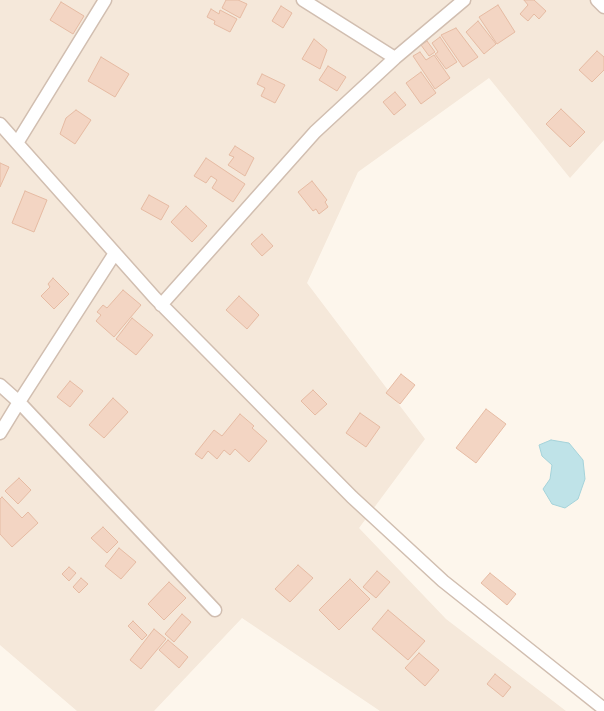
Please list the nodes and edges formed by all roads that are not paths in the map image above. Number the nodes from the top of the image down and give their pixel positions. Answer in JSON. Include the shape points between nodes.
{"nodes":[{"id":1,"x":105,"y":0,"type":"edge"},
{"id":2,"x":302,"y":0,"type":"edge"},
{"id":3,"x":464,"y":0,"type":"edge"},
{"id":4,"x":597,"y":0,"type":"edge"},
{"id":5,"x":604,"y":7,"type":"edge"},
{"id":6,"x":395,"y":58,"type":"junction"},
{"id":7,"x":0,"y":124,"type":"edge"},
{"id":8,"x":17,"y":143,"type":"junction"},
{"id":9,"x":115,"y":253,"type":"junction"},
{"id":10,"x":161,"y":305,"type":"junction"},
{"id":11,"x":0,"y":385,"type":"edge"},
{"id":12,"x":19,"y":402,"type":"junction"},
{"id":13,"x":0,"y":433,"type":"edge"},
{"id":14,"x":216,"y":610,"type":"dead end"},
{"id":15,"x":604,"y":709,"type":"edge"}],
"edges":[{"from":1,"to":8,"type":"street"},
{"from":2,"to":6,"type":"street"},
{"from":3,"to":6,"type":"street"},
{"from":4,"to":5,"type":"street"},
{"from":6,"to":10,"type":"street","via":[[316,132]]},
{"from":7,"to":8,"type":"street"},
{"from":8,"to":9,"type":"street"},
{"from":9,"to":10,"type":"street"},
{"from":9,"to":12,"type":"street"},
{"from":10,"to":15,"type":"street","via":[[352,497],[443,582]]},
{"from":11,"to":12,"type":"street"},
{"from":12,"to":13,"type":"street"},
{"from":12,"to":14,"type":"street"}]}
